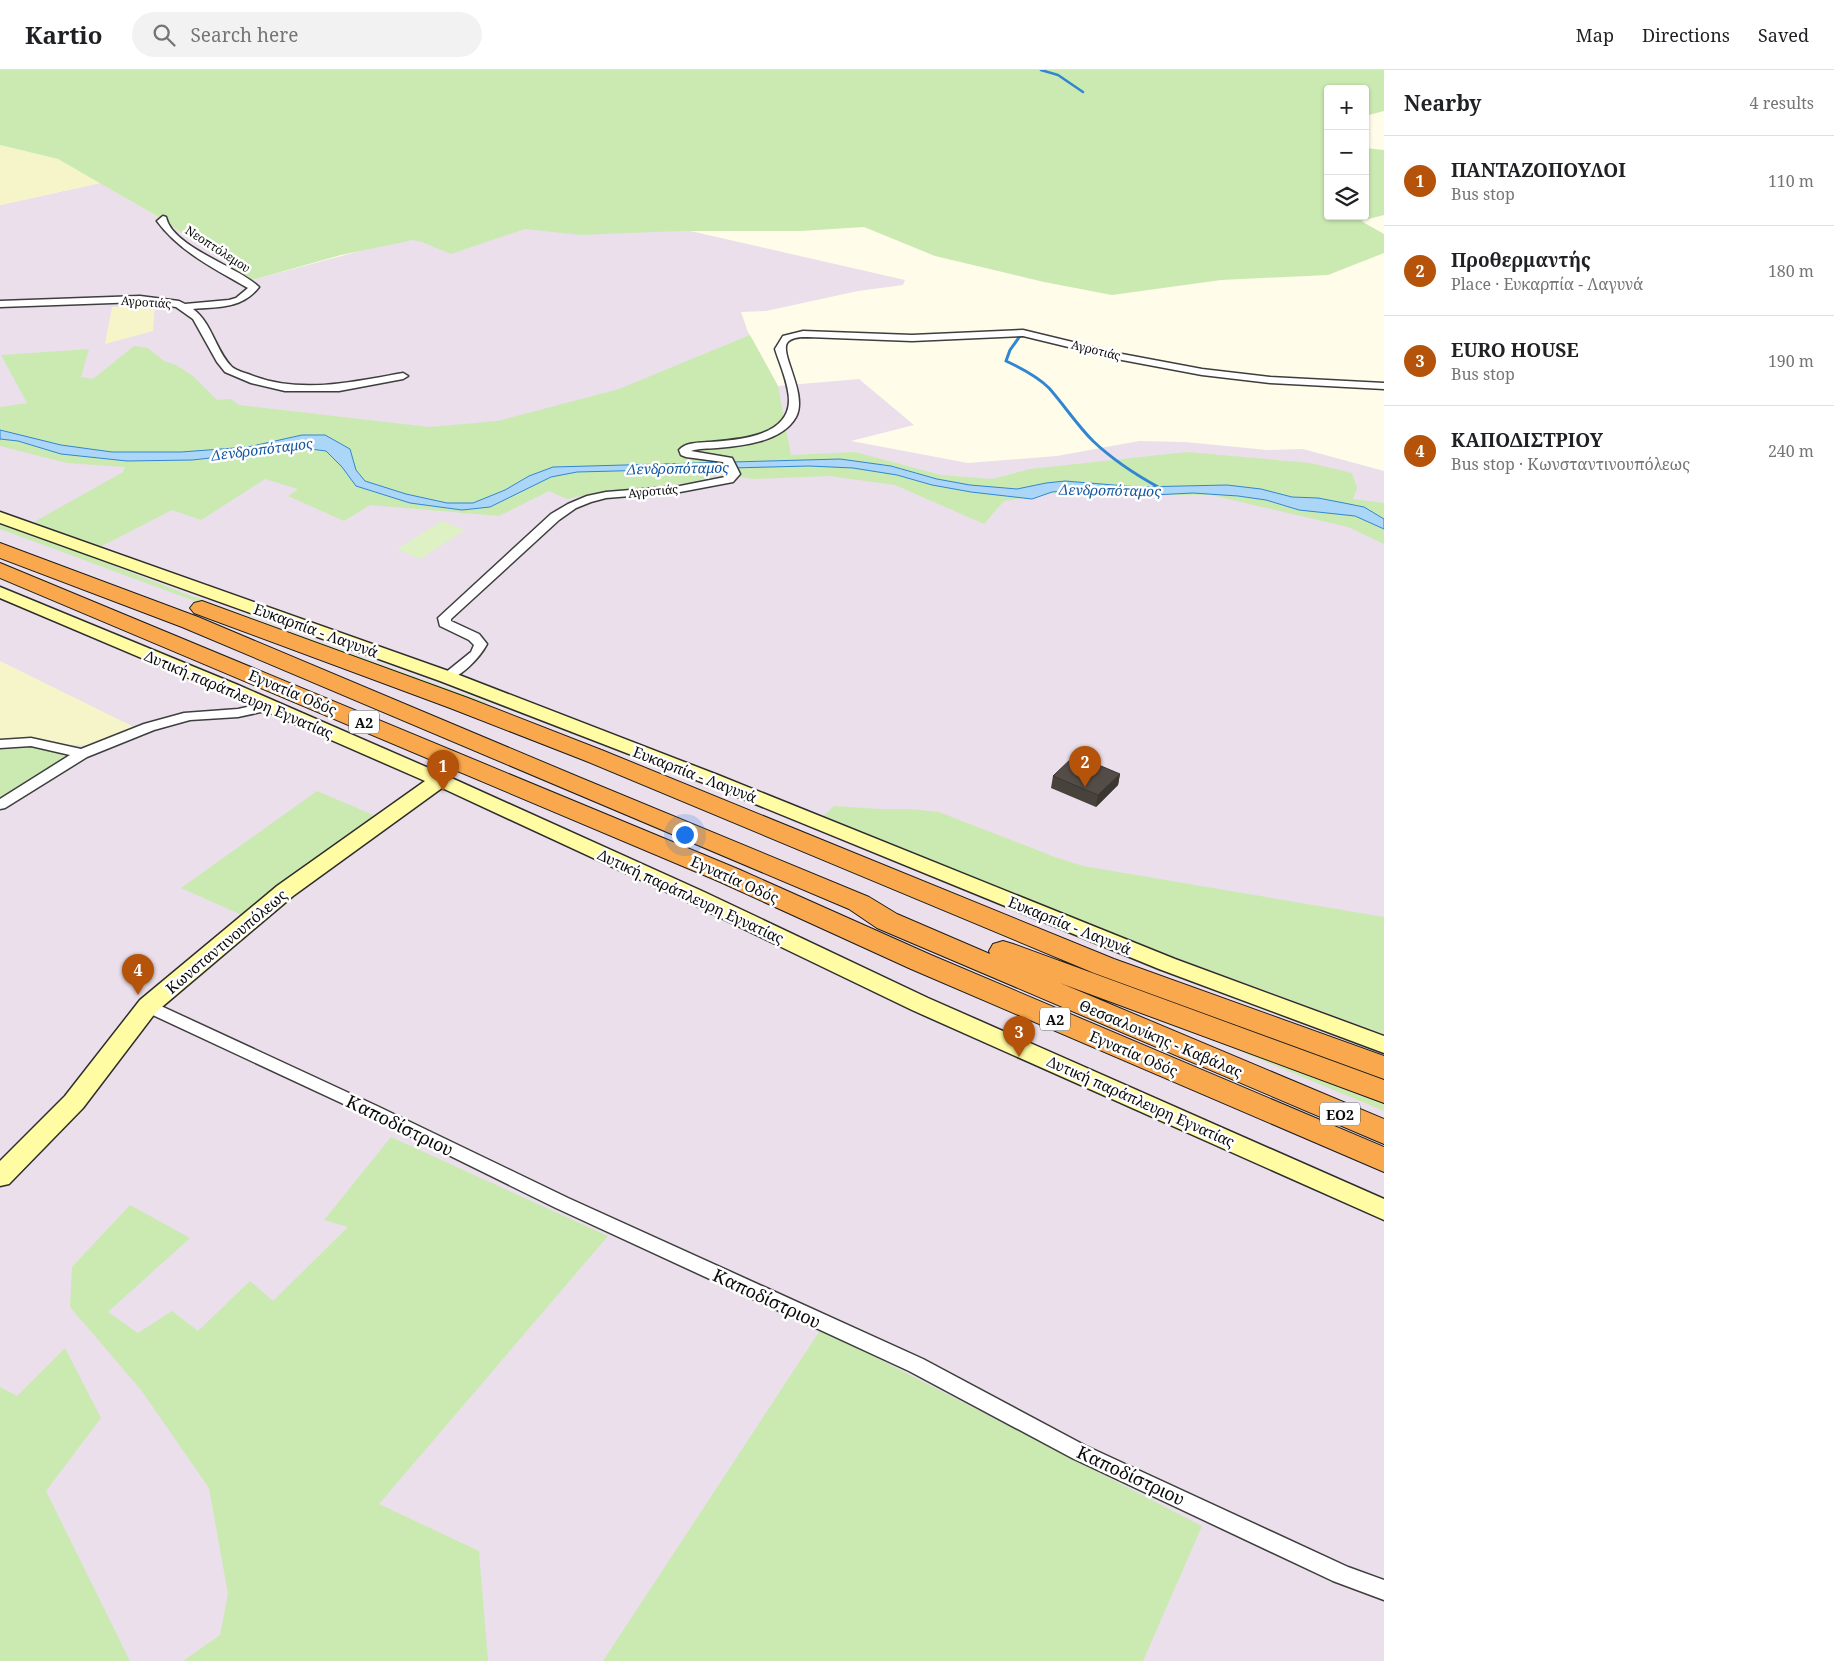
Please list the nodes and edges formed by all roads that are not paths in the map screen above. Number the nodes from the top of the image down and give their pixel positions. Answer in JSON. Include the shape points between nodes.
{"nodes":[{"id":1,"x":163,"y":219,"type":"dead end"},
{"id":2,"x":0,"y":304,"type":"edge"},
{"id":3,"x":186,"y":307,"type":"junction"},
{"id":4,"x":403,"y":376,"type":"dead end"},
{"id":5,"x":1384,"y":386,"type":"edge"},
{"id":6,"x":0,"y":517,"type":"edge"},
{"id":7,"x":0,"y":537,"type":"edge"},
{"id":8,"x":0,"y":550,"type":"edge"},
{"id":9,"x":0,"y":570,"type":"edge"},
{"id":10,"x":0,"y":592,"type":"edge"},
{"id":11,"x":447,"y":677,"type":"junction"},
{"id":12,"x":270,"y":706,"type":"junction"},
{"id":13,"x":0,"y":744,"type":"edge"},
{"id":14,"x":82,"y":754,"type":"junction"},
{"id":15,"x":440,"y":780,"type":"junction"},
{"id":16,"x":0,"y":805,"type":"edge"},
{"id":17,"x":859,"y":903,"type":"junction"},
{"id":18,"x":148,"y":1006,"type":"junction"},
{"id":19,"x":1384,"y":1045,"type":"edge"},
{"id":20,"x":1384,"y":1068,"type":"edge"},
{"id":21,"x":1384,"y":1092,"type":"edge"},
{"id":22,"x":1384,"y":1132,"type":"edge"},
{"id":23,"x":1384,"y":1160,"type":"edge"},
{"id":24,"x":0,"y":1176,"type":"edge"},
{"id":25,"x":1381,"y":1209,"type":"edge"},
{"id":26,"x":1384,"y":1590,"type":"edge"}],
"edges":[{"from":1,"to":3,"type":"street","name":"Νεοπτόλεμου","via":[[168,231],[200,255],[254,287],[238,302]]},
{"from":2,"to":3,"type":"street","name":"Αγροτιάς","via":[[140,299]]},
{"from":3,"to":4,"type":"street","name":"Αγροτιάς","via":[[197,317],[229,370],[255,381],[285,388],[318,389]]},
{"from":5,"to":11,"type":"street","name":"Αγροτιάς","via":[[1260,379],[1203,372],[1143,362],[1023,332],[912,338],[808,334],[785,338],[780,349],[794,403],[788,420],[768,435],[752,440],[685,450],[690,455],[728,460],[734,474],[728,480],[680,489],[587,499],[555,517],[443,619],[481,644],[476,654]]},
{"from":6,"to":11,"type":"street","name":"Ευκαρπία - Λαγυνά"},
{"from":7,"to":20,"type":"highway","via":[[468,707],[595,756],[1104,966]]},
{"from":8,"to":17,"type":"highway","name":"Εγνατία Οδός","number":"Α2","via":[[190,622]]},
{"from":9,"to":23,"type":"highway","name":"Εγνατία Οδός","number":"Α2","via":[[720,872],[920,962]]},
{"from":10,"to":12,"type":"street","name":"Δυτική παράπλευρη Εγνατίας"},
{"from":11,"to":19,"type":"street","name":"Ευκαρπία - Λαγυνά","via":[[711,779],[1167,964]]},
{"from":12,"to":14,"type":"street","via":[[175,719]]},
{"from":12,"to":15,"type":"street","name":"Δυτική παράπλευρη Εγνατίας"},
{"from":13,"to":14,"type":"street","via":[[28,741]]},
{"from":14,"to":16,"type":"street"},
{"from":15,"to":18,"type":"street","name":"Κωνσταντινουπόλεως","via":[[285,891]]},
{"from":15,"to":25,"type":"street","name":"Δυτική παράπλευρη Εγνατίας","via":[[920,1004]]},
{"from":17,"to":21,"type":"highway","number":"Α2","via":[[896,908],[1010,954]]},
{"from":17,"to":22,"type":"highway","name":"Θεσσαλονίκης - Καβάλας","number":"ΕΟ2","via":[[887,921]]},
{"from":18,"to":24,"type":"street","name":"Κωνσταντινουπόλεως","via":[[74,1102]]},
{"from":18,"to":26,"type":"street","name":"Καποδίστριου","via":[[562,1203],[916,1365],[1087,1455],[1341,1574]]}]}
